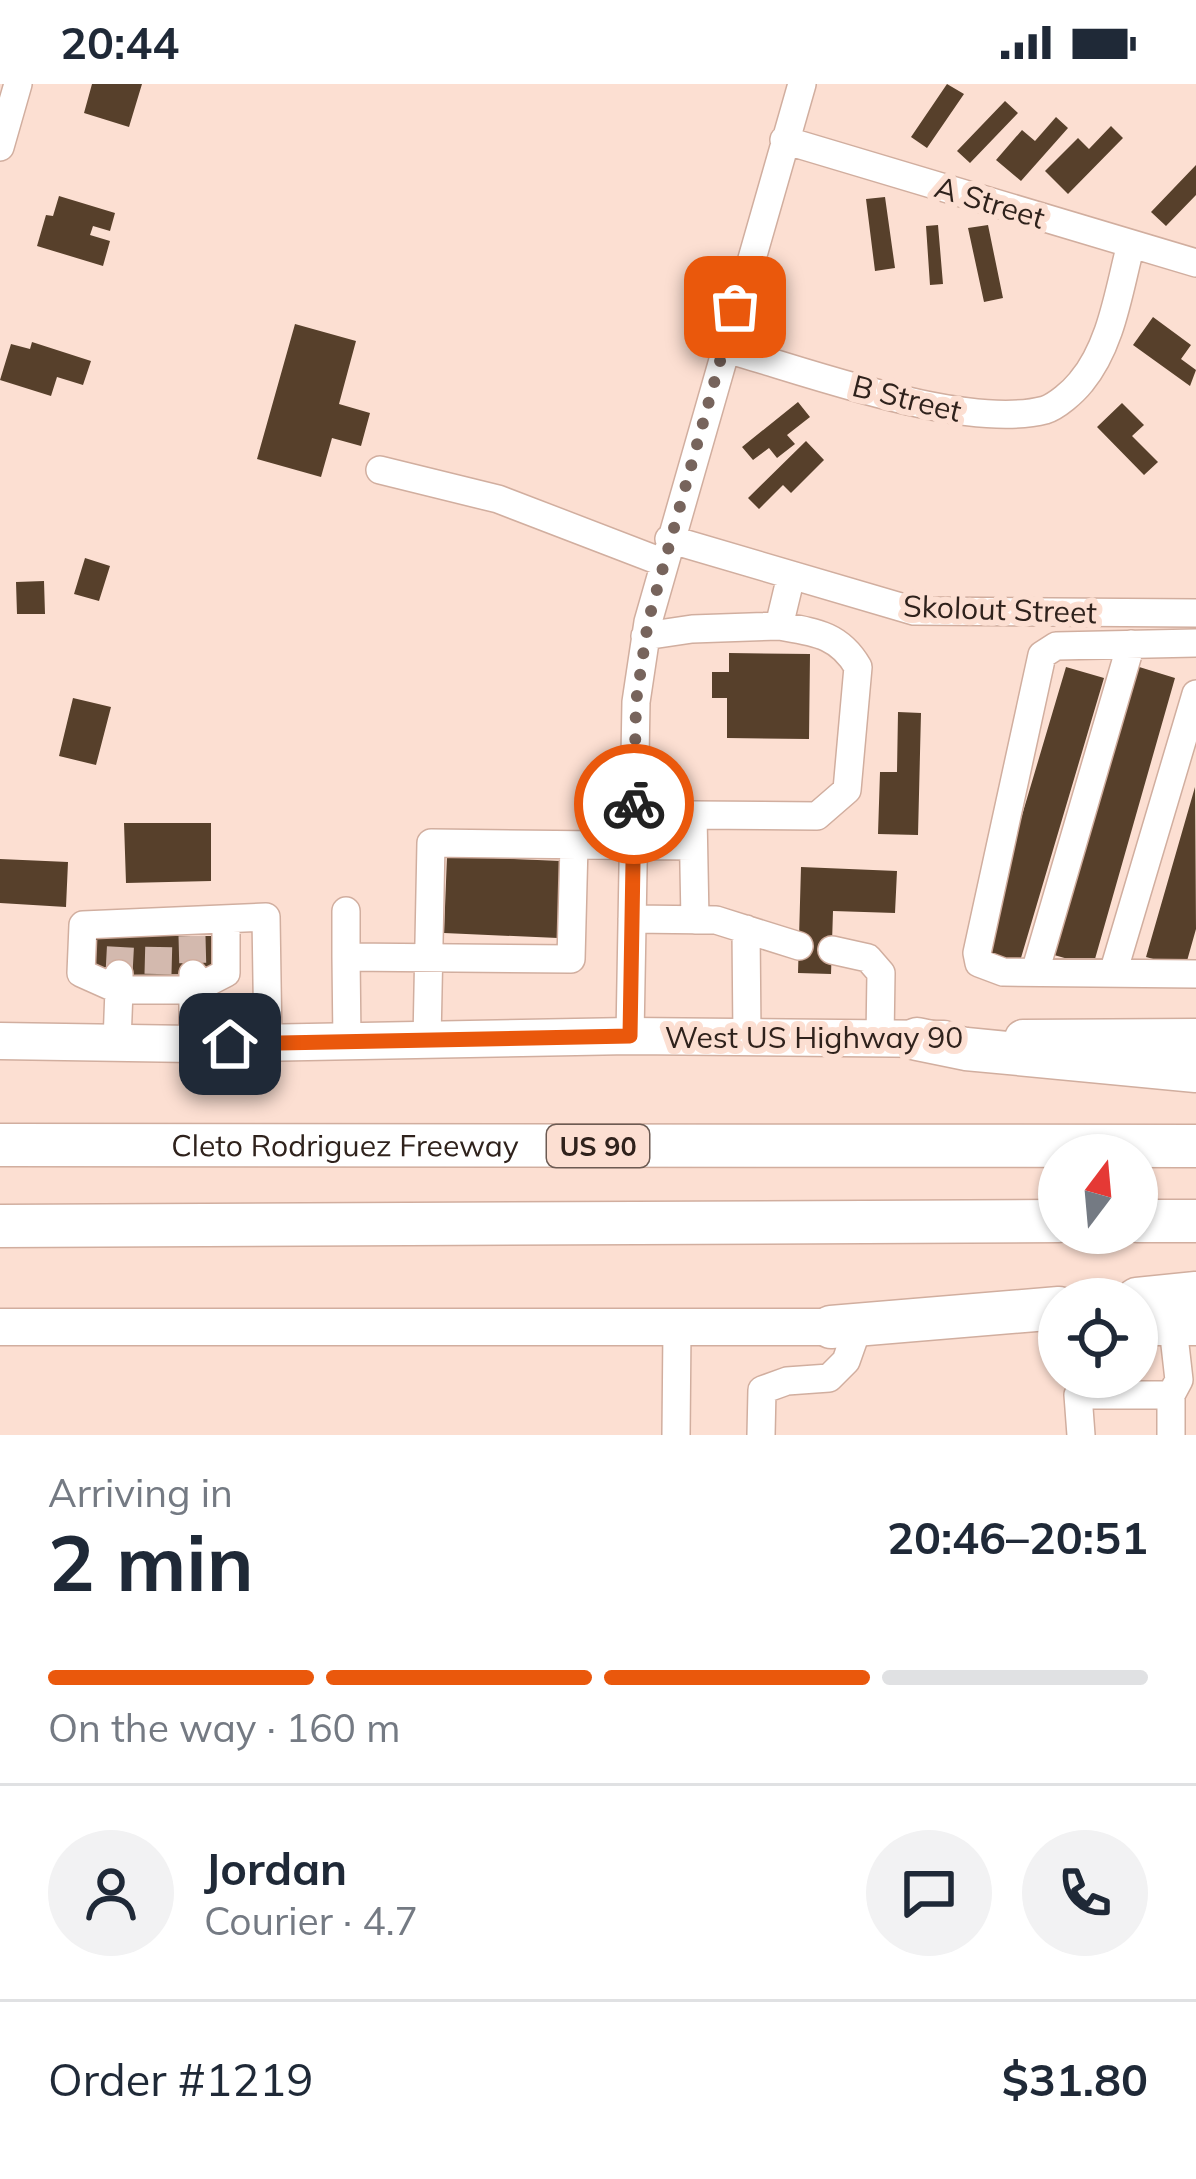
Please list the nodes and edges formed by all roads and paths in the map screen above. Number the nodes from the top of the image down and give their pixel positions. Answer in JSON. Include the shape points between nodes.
{"nodes":[{"id":1,"x":19,"y":84,"type":"edge"},
{"id":2,"x":802,"y":84,"type":"edge"},
{"id":3,"x":784,"y":140,"type":"junction"},
{"id":4,"x":0,"y":147,"type":"edge"},
{"id":5,"x":1131,"y":244,"type":"junction"},
{"id":6,"x":1196,"y":263,"type":"edge"},
{"id":7,"x":723,"y":348,"type":"junction"},
{"id":8,"x":380,"y":470,"type":"dead end"},
{"id":9,"x":666,"y":550,"type":"junction"},
{"id":10,"x":791,"y":576,"type":"junction"},
{"id":11,"x":1196,"y":613,"type":"edge"},
{"id":12,"x":779,"y":626,"type":"junction"},
{"id":13,"x":645,"y":636,"type":"junction"},
{"id":14,"x":1196,"y":643,"type":"edge"},
{"id":15,"x":1130,"y":644,"type":"junction"},
{"id":16,"x":1196,"y":694,"type":"edge"},
{"id":17,"x":574,"y":845,"type":"junction"},
{"id":18,"x":634,"y":846,"type":"junction"},
{"id":19,"x":693,"y":846,"type":"junction"},
{"id":20,"x":346,"y":911,"type":"dead end"},
{"id":21,"x":226,"y":919,"type":"junction"},
{"id":22,"x":632,"y":919,"type":"junction"},
{"id":23,"x":695,"y":920,"type":"junction"},
{"id":24,"x":746,"y":929,"type":"junction"},
{"id":25,"x":799,"y":946,"type":"dead end"},
{"id":26,"x":832,"y":950,"type":"dead end"},
{"id":27,"x":429,"y":956,"type":"junction"},
{"id":28,"x":346,"y":957,"type":"junction"},
{"id":29,"x":1035,"y":972,"type":"junction"},
{"id":30,"x":1113,"y":973,"type":"junction"},
{"id":31,"x":1196,"y":974,"type":"edge"},
{"id":32,"x":119,"y":982,"type":"junction"},
{"id":33,"x":193,"y":982,"type":"junction"},
{"id":34,"x":630,"y":1036,"type":"junction"},
{"id":35,"x":747,"y":1037,"type":"junction"},
{"id":36,"x":1196,"y":1037,"type":"edge"},
{"id":37,"x":899,"y":1038,"type":"junction"},
{"id":38,"x":427,"y":1040,"type":"junction"},
{"id":39,"x":0,"y":1042,"type":"edge"},
{"id":40,"x":117,"y":1042,"type":"junction"},
{"id":41,"x":347,"y":1042,"type":"junction"},
{"id":42,"x":268,"y":1043,"type":"junction"},
{"id":43,"x":193,"y":1044,"type":"junction"},
{"id":44,"x":1196,"y":1071,"type":"edge"},
{"id":45,"x":0,"y":1145,"type":"edge"},
{"id":46,"x":1196,"y":1146,"type":"edge"},
{"id":47,"x":1038,"y":1221,"type":"edge"},
{"id":48,"x":1158,"y":1221,"type":"edge"},
{"id":49,"x":1196,"y":1221,"type":"edge"},
{"id":50,"x":0,"y":1226,"type":"edge"},
{"id":51,"x":1038,"y":1310,"type":"edge"},
{"id":52,"x":1176,"y":1319,"type":"edge"},
{"id":53,"x":0,"y":1327,"type":"edge"},
{"id":54,"x":844,"y":1327,"type":"junction"},
{"id":55,"x":1038,"y":1327,"type":"edge"},
{"id":56,"x":677,"y":1328,"type":"junction"},
{"id":57,"x":1172,"y":1395,"type":"junction"},
{"id":58,"x":676,"y":1435,"type":"edge"},
{"id":59,"x":761,"y":1435,"type":"edge"},
{"id":60,"x":1081,"y":1435,"type":"edge"},
{"id":61,"x":1171,"y":1435,"type":"edge"}],
"edges":[{"from":1,"to":4,"type":"street"},
{"from":2,"to":3,"type":"street"},
{"from":3,"to":5,"type":"street","name":"A Street"},
{"from":3,"to":7,"type":"street"},
{"from":5,"to":6,"type":"street","name":"A Street"},
{"from":5,"to":7,"type":"street","name":"B Street","via":[[1104,342],[1082,382],[1051,409],[971,415]]},
{"from":7,"to":9,"type":"street"},
{"from":8,"to":9,"type":"street","name":"Skolout Street"},
{"from":9,"to":10,"type":"street","name":"Skolout Street"},
{"from":9,"to":13,"type":"street"},
{"from":10,"to":11,"type":"street","name":"Skolout Street","via":[[914,611]]},
{"from":10,"to":12,"type":"street"},
{"from":12,"to":13,"type":"street"},
{"from":12,"to":19,"type":"street","via":[[828,634],[858,667],[847,790],[818,816],[693,814]]},
{"from":13,"to":18,"type":"street"},
{"from":14,"to":15,"type":"street"},
{"from":15,"to":29,"type":"street"},
{"from":15,"to":29,"type":"street","via":[[1057,646],[1036,671],[977,953],[987,968]]},
{"from":16,"to":30,"type":"street"},
{"from":17,"to":18,"type":"street"},
{"from":17,"to":27,"type":"street","via":[[431,843]]},
{"from":17,"to":27,"type":"street","via":[[572,959]]},
{"from":18,"to":19,"type":"street"},
{"from":18,"to":22,"type":"street"},
{"from":19,"to":23,"type":"street"},
{"from":20,"to":28,"type":"street"},
{"from":21,"to":32,"type":"street","via":[[192,928],[83,925],[81,974]]},
{"from":21,"to":33,"type":"street","via":[[226,973]]},
{"from":21,"to":42,"type":"street","via":[[266,917]]},
{"from":22,"to":23,"type":"street"},
{"from":22,"to":34,"type":"street"},
{"from":23,"to":24,"type":"street"},
{"from":24,"to":25,"type":"street"},
{"from":24,"to":35,"type":"street"},
{"from":26,"to":37,"type":"street","via":[[868,958],[881,973]]},
{"from":27,"to":28,"type":"street"},
{"from":27,"to":38,"type":"street"},
{"from":28,"to":41,"type":"street"},
{"from":29,"to":30,"type":"street"},
{"from":30,"to":31,"type":"street"},
{"from":32,"to":33,"type":"street"},
{"from":32,"to":40,"type":"street"},
{"from":33,"to":43,"type":"street"},
{"from":34,"to":35,"type":"main road","name":"West US Highway 90"},
{"from":34,"to":38,"type":"main road","name":"West US Highway 90"},
{"from":35,"to":37,"type":"main road","name":"West US Highway 90"},
{"from":36,"to":37,"type":"main road","name":"West US Highway 90"},
{"from":37,"to":44,"type":"highway"},
{"from":38,"to":41,"type":"main road","name":"West US Highway 90"},
{"from":39,"to":40,"type":"main road","name":"West US Highway 90"},
{"from":40,"to":43,"type":"main road","name":"West US Highway 90"},
{"from":41,"to":42,"type":"main road","name":"West US Highway 90"},
{"from":42,"to":43,"type":"main road","name":"West US Highway 90"},
{"from":45,"to":46,"type":"highway","name":"Cleto Rodriguez Freeway","number":"US 90"},
{"from":47,"to":50,"type":"highway"},
{"from":48,"to":49,"type":"highway"},
{"from":51,"to":54,"type":"highway"},
{"from":52,"to":57,"type":"street","via":[[1179,1380]]},
{"from":53,"to":56,"type":"main road"},
{"from":54,"to":55,"type":"main road"},
{"from":54,"to":56,"type":"main road"},
{"from":54,"to":59,"type":"street","via":[[845,1361],[829,1378],[762,1390]]},
{"from":56,"to":58,"type":"street"},
{"from":57,"to":60,"type":"street","via":[[1078,1395]]},
{"from":57,"to":61,"type":"street"}]}
